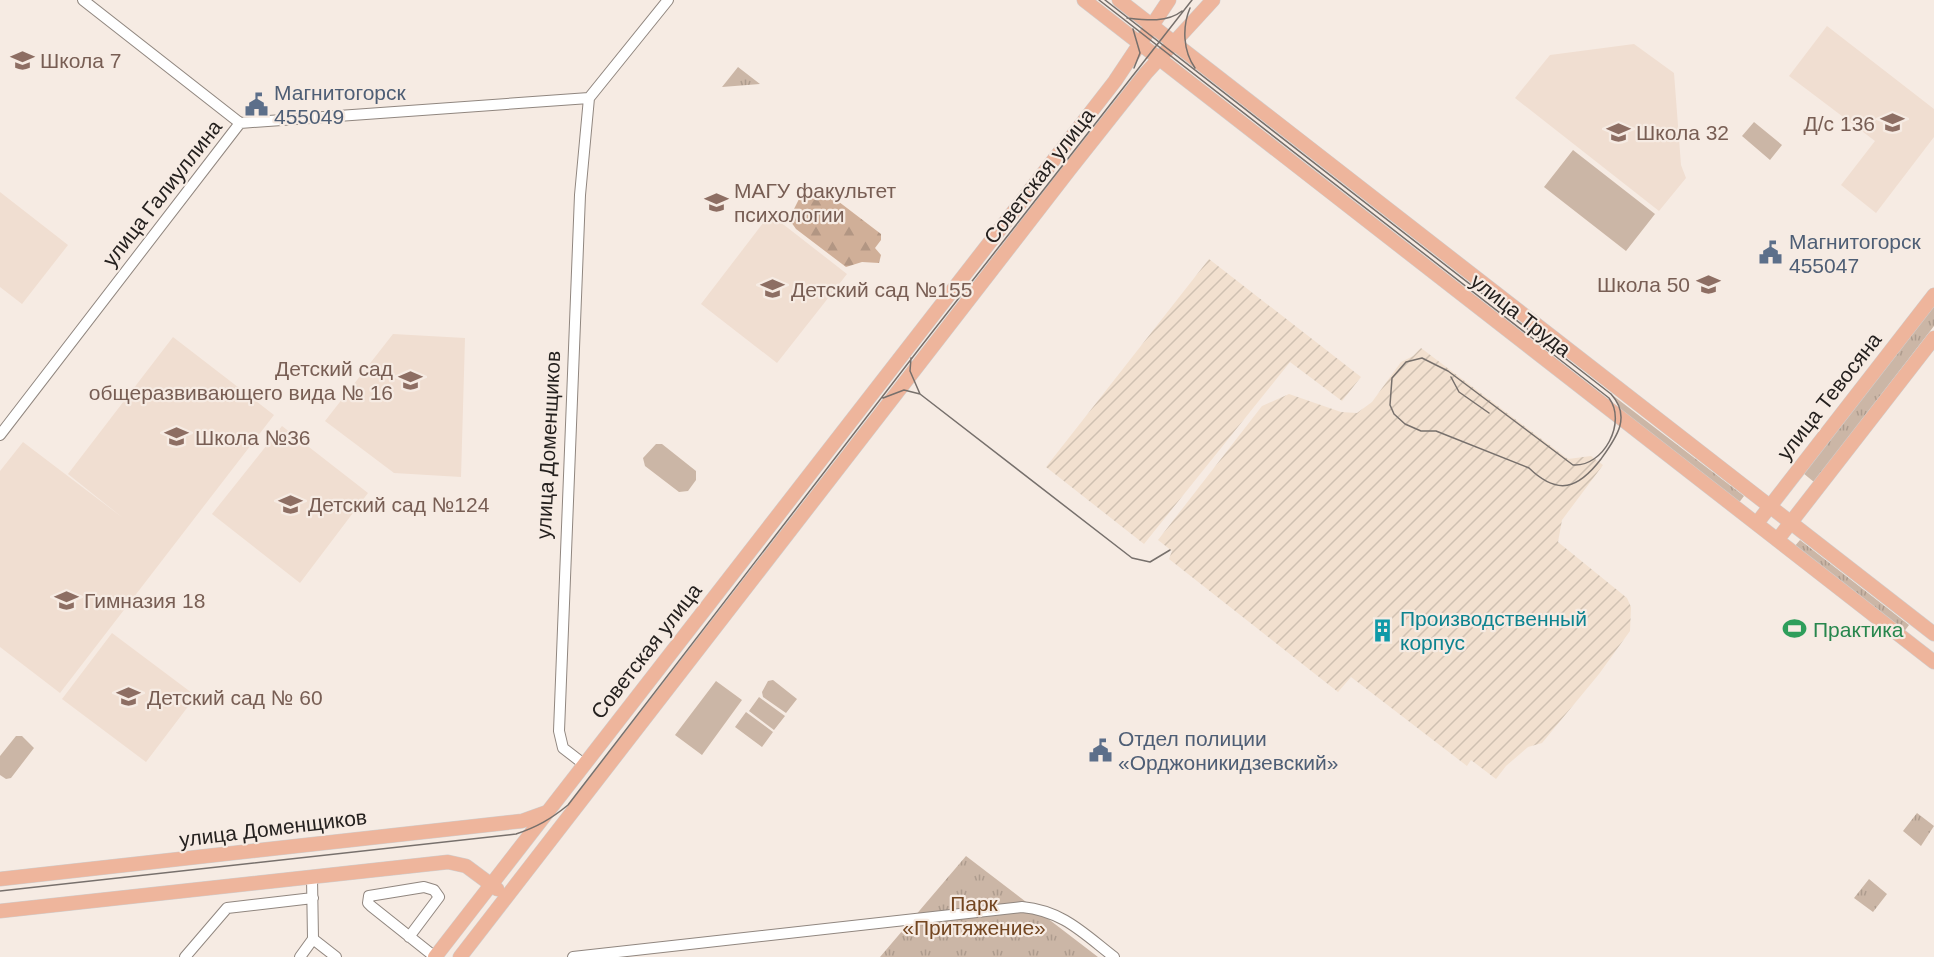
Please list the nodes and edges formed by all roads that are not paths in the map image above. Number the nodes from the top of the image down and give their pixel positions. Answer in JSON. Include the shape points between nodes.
{"nodes":[{"id":1,"x":83,"y":0,"type":"edge"},
{"id":2,"x":668,"y":0,"type":"edge"},
{"id":3,"x":1084,"y":0,"type":"edge"},
{"id":4,"x":1119,"y":0,"type":"edge"},
{"id":5,"x":1169,"y":0,"type":"edge"},
{"id":6,"x":1213,"y":0,"type":"edge"},
{"id":7,"x":1152,"y":25,"type":"junction"},
{"id":8,"x":1175,"y":43,"type":"junction"},
{"id":9,"x":1140,"y":44,"type":"junction"},
{"id":10,"x":1160,"y":59,"type":"junction"},
{"id":11,"x":589,"y":98,"type":"junction"},
{"id":12,"x":240,"y":123,"type":"junction"},
{"id":13,"x":1934,"y":295,"type":"edge"},
{"id":14,"x":1934,"y":338,"type":"edge"},
{"id":15,"x":890,"y":372,"type":"junction"},
{"id":16,"x":905,"y":383,"type":"junction"},
{"id":17,"x":0,"y":435,"type":"edge"},
{"id":18,"x":1771,"y":505,"type":"junction"},
{"id":19,"x":1792,"y":521,"type":"junction"},
{"id":20,"x":1757,"y":523,"type":"junction"},
{"id":21,"x":1778,"y":539,"type":"junction"},
{"id":22,"x":1934,"y":634,"type":"edge"},
{"id":23,"x":1934,"y":662,"type":"edge"},
{"id":24,"x":585,"y":765,"type":"junction"},
{"id":25,"x":600,"y":776,"type":"junction"},
{"id":26,"x":549,"y":812,"type":"junction"},
{"id":27,"x":312,"y":878,"type":"junction"},
{"id":28,"x":0,"y":879,"type":"edge"},
{"id":29,"x":491,"y":885,"type":"junction"},
{"id":30,"x":506,"y":896,"type":"junction"},
{"id":31,"x":314,"y":898,"type":"junction"},
{"id":32,"x":0,"y":911,"type":"edge"},
{"id":33,"x":409,"y":937,"type":"junction"},
{"id":34,"x":313,"y":939,"type":"junction"},
{"id":35,"x":602,"y":955,"type":"edge"},
{"id":36,"x":185,"y":957,"type":"edge"},
{"id":37,"x":300,"y":957,"type":"edge"},
{"id":38,"x":336,"y":957,"type":"edge"},
{"id":39,"x":435,"y":957,"type":"edge"},
{"id":40,"x":460,"y":957,"type":"edge"},
{"id":41,"x":573,"y":957,"type":"edge"},
{"id":42,"x":1114,"y":957,"type":"edge"}],
"edges":[{"from":1,"to":12,"type":"street"},
{"from":2,"to":11,"type":"street"},
{"from":3,"to":9,"type":"main road","name":"улица Труда"},
{"from":4,"to":7,"type":"main road","name":"улица Труда"},
{"from":5,"to":7,"type":"main road","name":"Советская улица"},
{"from":6,"to":8,"type":"main road","name":"Советская улица"},
{"from":7,"to":8,"type":"main road","name":"улица Труда"},
{"from":7,"to":9,"type":"main road","name":"Советская улица"},
{"from":8,"to":10,"type":"main road","name":"Советская улица"},
{"from":8,"to":18,"type":"main road","name":"улица Труда"},
{"from":9,"to":10,"type":"main road","name":"улица Труда"},
{"from":9,"to":15,"type":"main road","name":"Советская улица"},
{"from":10,"to":16,"type":"main road","name":"Советская улица"},
{"from":10,"to":20,"type":"main road","name":"улица Труда"},
{"from":11,"to":12,"type":"street","name":"улица Галиуллина"},
{"from":11,"to":24,"type":"street","name":"улица Доменщиков","via":[[580,195],[559,731],[563,748]]},
{"from":12,"to":17,"type":"street","name":"улица Галиуллина"},
{"from":13,"to":18,"type":"main road","name":"улица Тевосяна"},
{"from":14,"to":19,"type":"main road"},
{"from":15,"to":16,"type":"main road"},
{"from":15,"to":24,"type":"main road","name":"Советская улица"},
{"from":16,"to":25,"type":"main road","name":"Советская улица"},
{"from":18,"to":19,"type":"main road","name":"улица Труда"},
{"from":18,"to":20,"type":"main road","name":"улица Тевосяна"},
{"from":19,"to":21,"type":"main road"},
{"from":19,"to":22,"type":"main road","name":"улица Труда"},
{"from":20,"to":21,"type":"main road","name":"улица Труда"},
{"from":21,"to":23,"type":"main road","name":"улица Труда"},
{"from":24,"to":25,"type":"main road","name":"улица Доменщиков"},
{"from":24,"to":26,"type":"main road","name":"Советская улица"},
{"from":25,"to":30,"type":"main road","name":"Советская улица"},
{"from":26,"to":28,"type":"main road","name":"улица Доменщиков","via":[[522,821]]},
{"from":26,"to":29,"type":"main road","name":"Советская улица"},
{"from":27,"to":29,"type":"main road","via":[[448,862],[466,866]]},
{"from":27,"to":31,"type":"street"},
{"from":27,"to":32,"type":"main road"},
{"from":29,"to":30,"type":"main road"},
{"from":29,"to":39,"type":"main road","name":"Советская улица"},
{"from":30,"to":40,"type":"main road","name":"Советская улица"},
{"from":31,"to":34,"type":"street"},
{"from":31,"to":36,"type":"street","via":[[227,908]]},
{"from":33,"to":33,"type":"street","via":[[368,903],[369,896],[424,887],[434,890],[438,897]]},
{"from":33,"to":39,"type":"street"},
{"from":34,"to":37,"type":"street"},
{"from":34,"to":38,"type":"street"},
{"from":35,"to":41,"type":"street"},
{"from":35,"to":42,"type":"street","via":[[1022,907],[1060,915]]}]}
